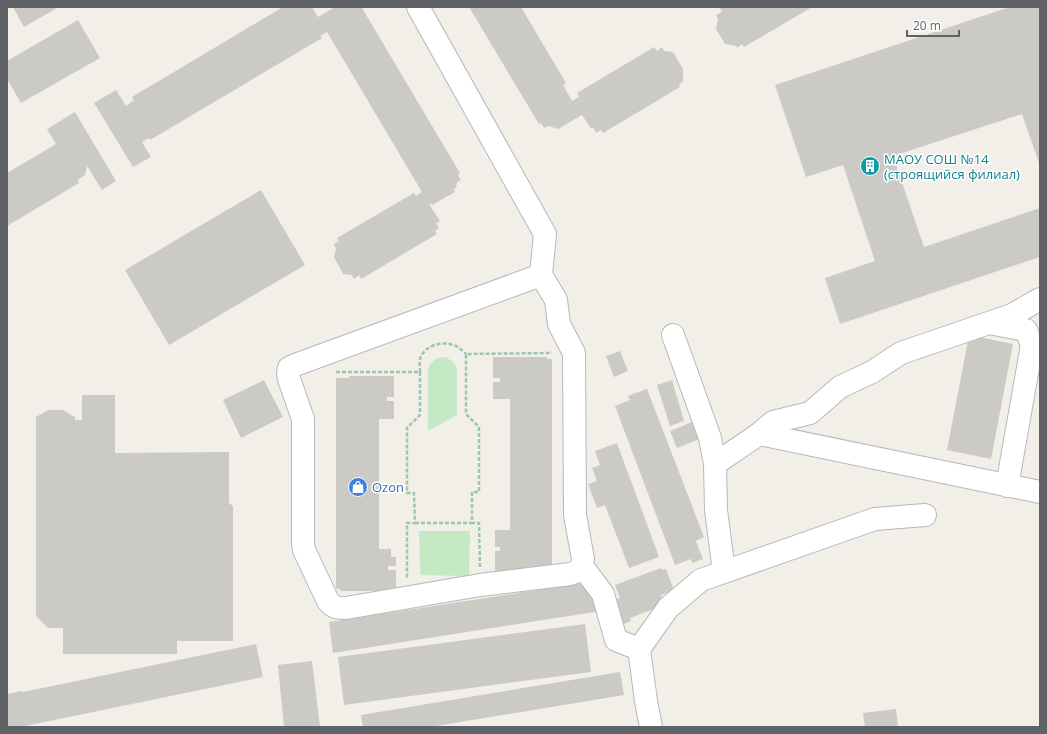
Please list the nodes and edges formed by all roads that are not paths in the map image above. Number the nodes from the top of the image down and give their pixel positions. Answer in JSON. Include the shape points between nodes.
{"nodes":[{"id":1,"x":418,"y":7,"type":"edge"},
{"id":2,"x":541,"y":275,"type":"junction"},
{"id":3,"x":1040,"y":299,"type":"edge"},
{"id":4,"x":989,"y":323,"type":"junction"},
{"id":5,"x":1040,"y":323,"type":"edge"},
{"id":6,"x":673,"y":335,"type":"dead end"},
{"id":7,"x":1032,"y":345,"type":"junction"},
{"id":8,"x":759,"y":434,"type":"junction"},
{"id":9,"x":715,"y":464,"type":"junction"},
{"id":10,"x":1007,"y":486,"type":"junction"},
{"id":11,"x":1040,"y":492,"type":"edge"},
{"id":12,"x":925,"y":515,"type":"dead end"},
{"id":13,"x":582,"y":566,"type":"junction"},
{"id":14,"x":724,"y":572,"type":"junction"},
{"id":15,"x":640,"y":649,"type":"junction"},
{"id":16,"x":651,"y":727,"type":"edge"}],
"edges":[{"from":1,"to":2,"type":"lane","via":[[545,234]]},
{"from":2,"to":13,"type":"lane","via":[[556,300],[559,324],[574,353],[575,515]]},
{"from":2,"to":13,"type":"lane","via":[[289,368],[289,379],[303,419],[303,543],[328,601],[338,608],[480,585],[570,574],[577,572]]},
{"from":3,"to":4,"type":"lane","via":[[1012,315]]},
{"from":4,"to":7,"type":"lane","via":[[1026,330]]},
{"from":4,"to":8,"type":"lane","via":[[902,353],[872,372],[840,387],[810,413],[773,422]]},
{"from":5,"to":7,"type":"lane"},
{"from":6,"to":9,"type":"lane","via":[[710,438]]},
{"from":7,"to":10,"type":"lane"},
{"from":8,"to":9,"type":"lane"},
{"from":8,"to":10,"type":"lane"},
{"from":9,"to":14,"type":"lane","via":[[716,510]]},
{"from":10,"to":11,"type":"lane"},
{"from":12,"to":14,"type":"lane","via":[[875,519]]},
{"from":13,"to":15,"type":"lane","via":[[603,594],[616,640]]},
{"from":14,"to":15,"type":"lane","via":[[701,580],[668,608]]},
{"from":15,"to":16,"type":"lane"}]}
